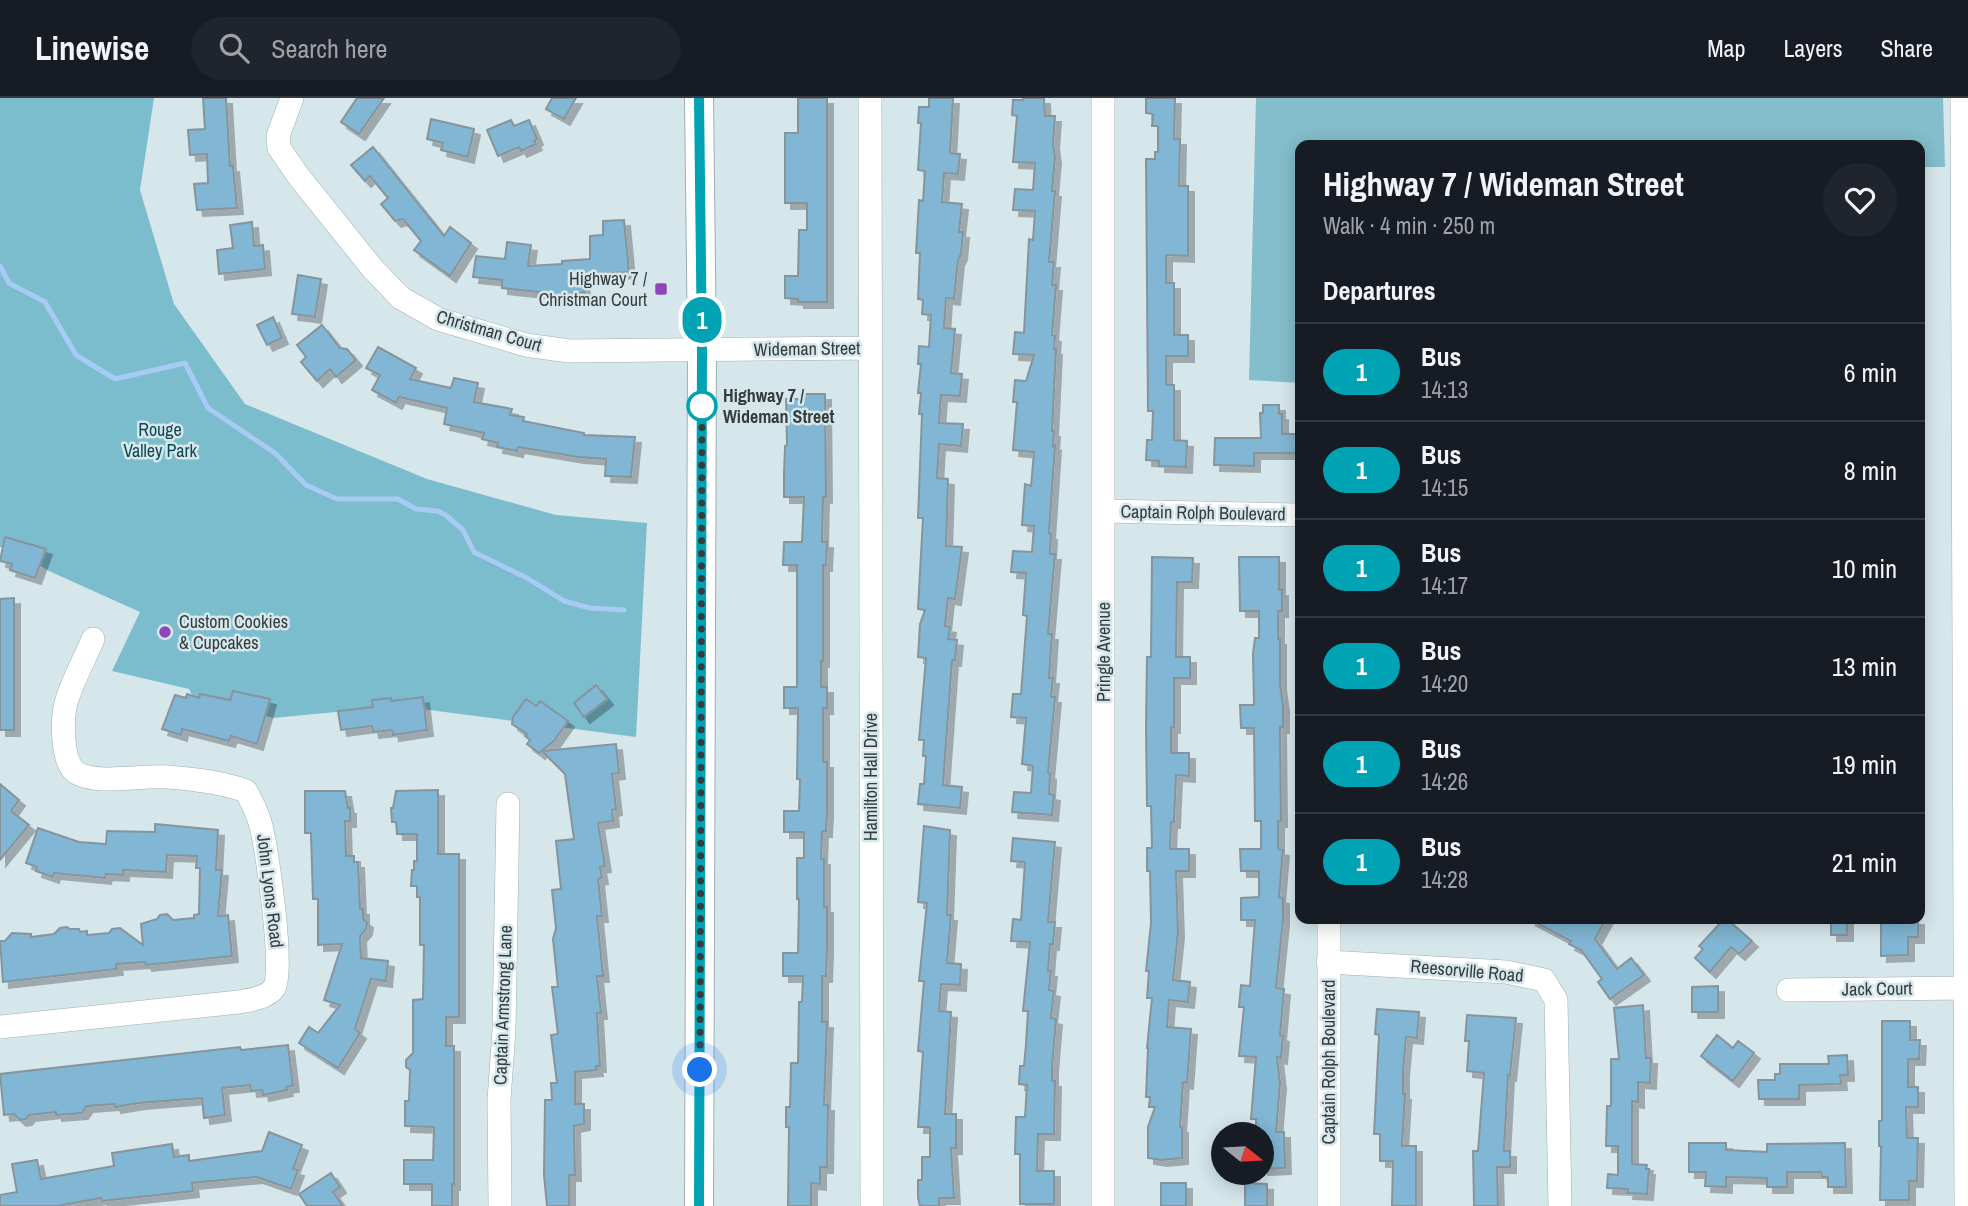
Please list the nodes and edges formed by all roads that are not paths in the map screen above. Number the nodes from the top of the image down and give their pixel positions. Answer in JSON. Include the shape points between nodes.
{"nodes":[{"id":1,"x":292,"y":98,"type":"edge"},
{"id":2,"x":699,"y":98,"type":"edge"},
{"id":3,"x":870,"y":98,"type":"edge"},
{"id":4,"x":1103,"y":98,"type":"edge"},
{"id":5,"x":1962,"y":98,"type":"edge"},
{"id":6,"x":870,"y":348,"type":"junction"},
{"id":7,"x":702,"y":350,"type":"junction"},
{"id":8,"x":1965,"y":410,"type":"edge"},
{"id":9,"x":1105,"y":511,"type":"junction"},
{"id":10,"x":1295,"y":515,"type":"edge"},
{"id":11,"x":93,"y":639,"type":"dead end"},
{"id":12,"x":508,"y":804,"type":"dead end"},
{"id":13,"x":1329,"y":924,"type":"edge"},
{"id":14,"x":1328,"y":962,"type":"junction"},
{"id":15,"x":1966,"y":988,"type":"edge"},
{"id":16,"x":1788,"y":990,"type":"dead end"},
{"id":17,"x":0,"y":1027,"type":"edge"},
{"id":18,"x":500,"y":1206,"type":"edge"},
{"id":19,"x":699,"y":1206,"type":"edge"},
{"id":20,"x":872,"y":1206,"type":"edge"},
{"id":21,"x":1103,"y":1206,"type":"edge"},
{"id":22,"x":1329,"y":1206,"type":"edge"},
{"id":23,"x":1560,"y":1206,"type":"edge"},
{"id":24,"x":1966,"y":1206,"type":"edge"}],
"edges":[{"from":1,"to":7,"type":"street","name":"Christman Court","via":[[278,136],[279,148],[401,298],[438,319],[526,345],[569,351]]},
{"from":2,"to":7,"type":"main road"},
{"from":3,"to":6,"type":"street"},
{"from":4,"to":9,"type":"street","name":"Pringle Avenue"},
{"from":5,"to":8,"type":"street"},
{"from":6,"to":7,"type":"street","name":"Wideman Street"},
{"from":6,"to":20,"type":"street","name":"Hamilton Hall Drive"},
{"from":7,"to":19,"type":"main road"},
{"from":8,"to":15,"type":"street"},
{"from":9,"to":10,"type":"street","name":"Captain Rolph Boulevard"},
{"from":9,"to":21,"type":"street","name":"Pringle Avenue"},
{"from":11,"to":17,"type":"street","name":"John Lyons Road","via":[[66,703],[66,758],[75,772],[90,778],[168,777],[246,790],[262,826],[278,979],[274,989],[260,998],[239,1002]]},
{"from":12,"to":18,"type":"street","name":"Captain Armstrong Lane"},
{"from":13,"to":14,"type":"street","name":"Captain Rolph Boulevard"},
{"from":14,"to":22,"type":"street","name":"Captain Rolph Boulevard"},
{"from":14,"to":23,"type":"street","name":"Reesorville Road","via":[[1506,972],[1544,979],[1556,1000]]},
{"from":15,"to":16,"type":"street","name":"Jack Court"},
{"from":15,"to":24,"type":"street"}]}
